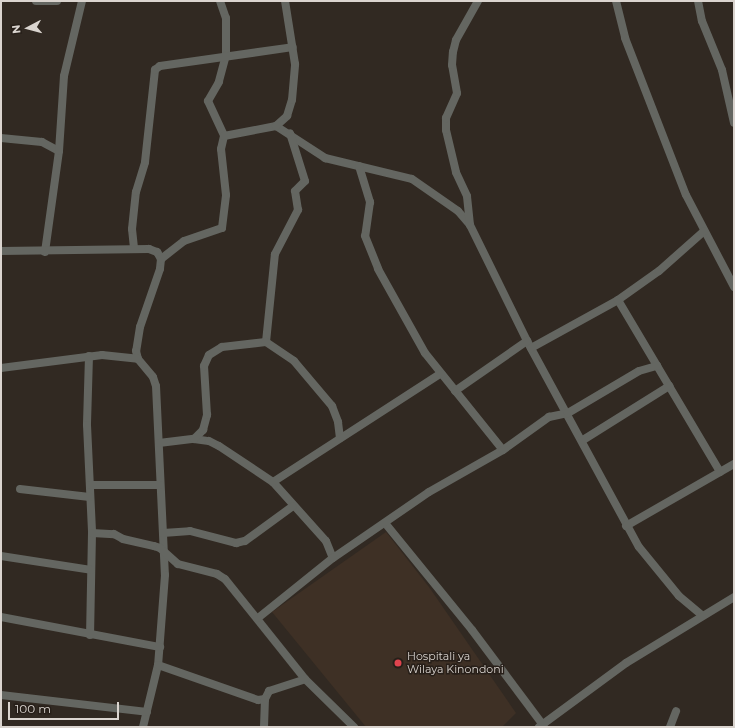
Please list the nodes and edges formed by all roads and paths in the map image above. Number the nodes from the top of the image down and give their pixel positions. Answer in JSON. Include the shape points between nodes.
{"nodes":[{"id":1,"x":36,"y":1,"type":"edge"},
{"id":2,"x":58,"y":1,"type":"edge"},
{"id":3,"x":82,"y":1,"type":"edge"},
{"id":4,"x":220,"y":1,"type":"edge"},
{"id":5,"x":285,"y":1,"type":"edge"},
{"id":6,"x":478,"y":1,"type":"edge"},
{"id":7,"x":616,"y":1,"type":"edge"},
{"id":8,"x":698,"y":1,"type":"edge"},
{"id":9,"x":293,"y":47,"type":"junction"},
{"id":10,"x":226,"y":55,"type":"junction"},
{"id":11,"x":734,"y":123,"type":"edge"},
{"id":12,"x":276,"y":126,"type":"junction"},
{"id":13,"x":290,"y":133,"type":"junction"},
{"id":14,"x":224,"y":136,"type":"junction"},
{"id":15,"x":1,"y":138,"type":"edge"},
{"id":16,"x":59,"y":151,"type":"junction"},
{"id":17,"x":360,"y":166,"type":"junction"},
{"id":18,"x":470,"y":225,"type":"junction"},
{"id":19,"x":704,"y":231,"type":"junction"},
{"id":20,"x":134,"y":248,"type":"junction"},
{"id":21,"x":1,"y":251,"type":"edge"},
{"id":22,"x":45,"y":252,"type":"junction"},
{"id":23,"x":161,"y":259,"type":"junction"},
{"id":24,"x":734,"y":287,"type":"edge"},
{"id":25,"x":618,"y":300,"type":"junction"},
{"id":26,"x":266,"y":342,"type":"junction"},
{"id":27,"x":529,"y":344,"type":"junction"},
{"id":28,"x":89,"y":356,"type":"junction"},
{"id":29,"x":138,"y":359,"type":"junction"},
{"id":30,"x":657,"y":366,"type":"junction"},
{"id":31,"x":1,"y":368,"type":"edge"},
{"id":32,"x":440,"y":374,"type":"junction"},
{"id":33,"x":669,"y":386,"type":"junction"},
{"id":34,"x":455,"y":391,"type":"junction"},
{"id":35,"x":568,"y":412,"type":"junction"},
{"id":36,"x":340,"y":438,"type":"junction"},
{"id":37,"x":194,"y":439,"type":"junction"},
{"id":38,"x":583,"y":440,"type":"junction"},
{"id":39,"x":159,"y":443,"type":"junction"},
{"id":40,"x":503,"y":450,"type":"junction"},
{"id":41,"x":734,"y":464,"type":"edge"},
{"id":42,"x":720,"y":472,"type":"junction"},
{"id":43,"x":273,"y":482,"type":"junction"},
{"id":44,"x":90,"y":485,"type":"junction"},
{"id":45,"x":160,"y":485,"type":"junction"},
{"id":46,"x":20,"y":489,"type":"dead end"},
{"id":47,"x":90,"y":497,"type":"junction"},
{"id":48,"x":293,"y":506,"type":"junction"},
{"id":49,"x":385,"y":523,"type":"junction"},
{"id":50,"x":626,"y":526,"type":"junction"},
{"id":51,"x":92,"y":533,"type":"junction"},
{"id":52,"x":163,"y":533,"type":"junction"},
{"id":53,"x":164,"y":552,"type":"junction"},
{"id":54,"x":1,"y":556,"type":"edge"},
{"id":55,"x":333,"y":558,"type":"junction"},
{"id":56,"x":91,"y":570,"type":"junction"},
{"id":57,"x":734,"y":597,"type":"edge"},
{"id":58,"x":702,"y":615,"type":"junction"},
{"id":59,"x":1,"y":617,"type":"edge"},
{"id":60,"x":258,"y":618,"type":"junction"},
{"id":61,"x":90,"y":635,"type":"junction"},
{"id":62,"x":160,"y":647,"type":"junction"},
{"id":63,"x":158,"y":665,"type":"junction"},
{"id":64,"x":305,"y":679,"type":"junction"},
{"id":65,"x":1,"y":695,"type":"edge"},
{"id":66,"x":265,"y":699,"type":"junction"},
{"id":67,"x":676,"y":711,"type":"dead end"},
{"id":68,"x":147,"y":712,"type":"junction"},
{"id":69,"x":541,"y":726,"type":"edge"},
{"id":70,"x":143,"y":727,"type":"edge"},
{"id":71,"x":264,"y":727,"type":"edge"},
{"id":72,"x":354,"y":727,"type":"edge"},
{"id":73,"x":670,"y":727,"type":"edge"}],
"edges":[{"from":1,"to":2,"type":"street"},
{"from":3,"to":16,"type":"street","via":[[64,76]]},
{"from":4,"to":10,"type":"street","via":[[226,18]]},
{"from":5,"to":9,"type":"street"},
{"from":6,"to":18,"type":"street","via":[[456,40],[452,65],[457,93],[446,124],[448,145],[467,196]]},
{"from":7,"to":19,"type":"street","via":[[625,38],[683,188]]},
{"from":8,"to":11,"type":"street","via":[[702,21],[722,70]]},
{"from":9,"to":10,"type":"street"},
{"from":9,"to":12,"type":"street","via":[[295,64],[292,100],[287,116]]},
{"from":10,"to":14,"type":"street","via":[[219,82],[208,101]]},
{"from":10,"to":20,"type":"street","via":[[160,66],[155,70],[145,162],[136,197],[132,229]]},
{"from":12,"to":13,"type":"street"},
{"from":12,"to":14,"type":"street"},
{"from":13,"to":17,"type":"street","via":[[324,158]]},
{"from":13,"to":26,"type":"street","via":[[305,181],[295,191],[298,210],[275,254]]},
{"from":14,"to":23,"type":"street","via":[[221,149],[226,195],[222,228],[184,241]]},
{"from":15,"to":16,"type":"street","via":[[42,142]]},
{"from":16,"to":22,"type":"street"},
{"from":17,"to":18,"type":"street","via":[[412,179],[458,211]]},
{"from":17,"to":32,"type":"street","via":[[370,202],[367,244],[424,353]]},
{"from":18,"to":27,"type":"street"},
{"from":19,"to":24,"type":"street"},
{"from":19,"to":25,"type":"street","via":[[659,271]]},
{"from":20,"to":22,"type":"street"},
{"from":20,"to":23,"type":"street","via":[[157,252]]},
{"from":21,"to":22,"type":"street"},
{"from":23,"to":29,"type":"street","via":[[137,339]]},
{"from":25,"to":27,"type":"street"},
{"from":25,"to":30,"type":"street"},
{"from":26,"to":36,"type":"street","via":[[294,362],[332,406]]},
{"from":26,"to":37,"type":"street","via":[[222,347],[205,360],[207,415],[203,430]]},
{"from":27,"to":34,"type":"street"},
{"from":27,"to":35,"type":"street"},
{"from":28,"to":29,"type":"street"},
{"from":28,"to":31,"type":"street"},
{"from":28,"to":44,"type":"street","via":[[87,425]]},
{"from":29,"to":39,"type":"street","via":[[148,368],[156,386]]},
{"from":30,"to":33,"type":"street"},
{"from":30,"to":35,"type":"street","via":[[639,371]]},
{"from":32,"to":34,"type":"street"},
{"from":32,"to":36,"type":"street"},
{"from":33,"to":38,"type":"street"},
{"from":33,"to":42,"type":"street"},
{"from":34,"to":40,"type":"street"},
{"from":35,"to":38,"type":"street"},
{"from":35,"to":40,"type":"street","via":[[549,417]]},
{"from":36,"to":43,"type":"street"},
{"from":37,"to":39,"type":"street"},
{"from":37,"to":43,"type":"street","via":[[209,441],[219,446]]},
{"from":38,"to":50,"type":"street"},
{"from":39,"to":45,"type":"street"},
{"from":40,"to":49,"type":"street","via":[[429,492]]},
{"from":41,"to":42,"type":"street"},
{"from":42,"to":50,"type":"street"},
{"from":43,"to":48,"type":"street"},
{"from":44,"to":45,"type":"street"},
{"from":44,"to":47,"type":"street"},
{"from":45,"to":52,"type":"street"},
{"from":46,"to":47,"type":"street"},
{"from":47,"to":51,"type":"street"},
{"from":48,"to":52,"type":"street","via":[[245,541],[236,542],[190,532]]},
{"from":48,"to":55,"type":"street","via":[[326,541]]},
{"from":49,"to":55,"type":"street"},
{"from":49,"to":69,"type":"street","via":[[472,630]]},
{"from":50,"to":58,"type":"street","via":[[654,568],[679,596]]},
{"from":51,"to":53,"type":"street","via":[[114,534],[123,540],[160,548]]},
{"from":51,"to":56,"type":"street"},
{"from":52,"to":53,"type":"street"},
{"from":53,"to":60,"type":"street","via":[[183,567],[217,574],[225,579]]},
{"from":53,"to":62,"type":"street"},
{"from":54,"to":56,"type":"street"},
{"from":55,"to":60,"type":"street"},
{"from":56,"to":61,"type":"street"},
{"from":57,"to":58,"type":"street"},
{"from":58,"to":69,"type":"street","via":[[626,663]]},
{"from":59,"to":61,"type":"street"},
{"from":60,"to":64,"type":"street"},
{"from":61,"to":62,"type":"street"},
{"from":62,"to":63,"type":"street"},
{"from":63,"to":66,"type":"street","via":[[252,699]]},
{"from":63,"to":68,"type":"street"},
{"from":64,"to":66,"type":"street","via":[[269,691]]},
{"from":64,"to":72,"type":"street"},
{"from":65,"to":68,"type":"street"},
{"from":66,"to":71,"type":"street"},
{"from":67,"to":73,"type":"street"},
{"from":68,"to":70,"type":"street"}]}
